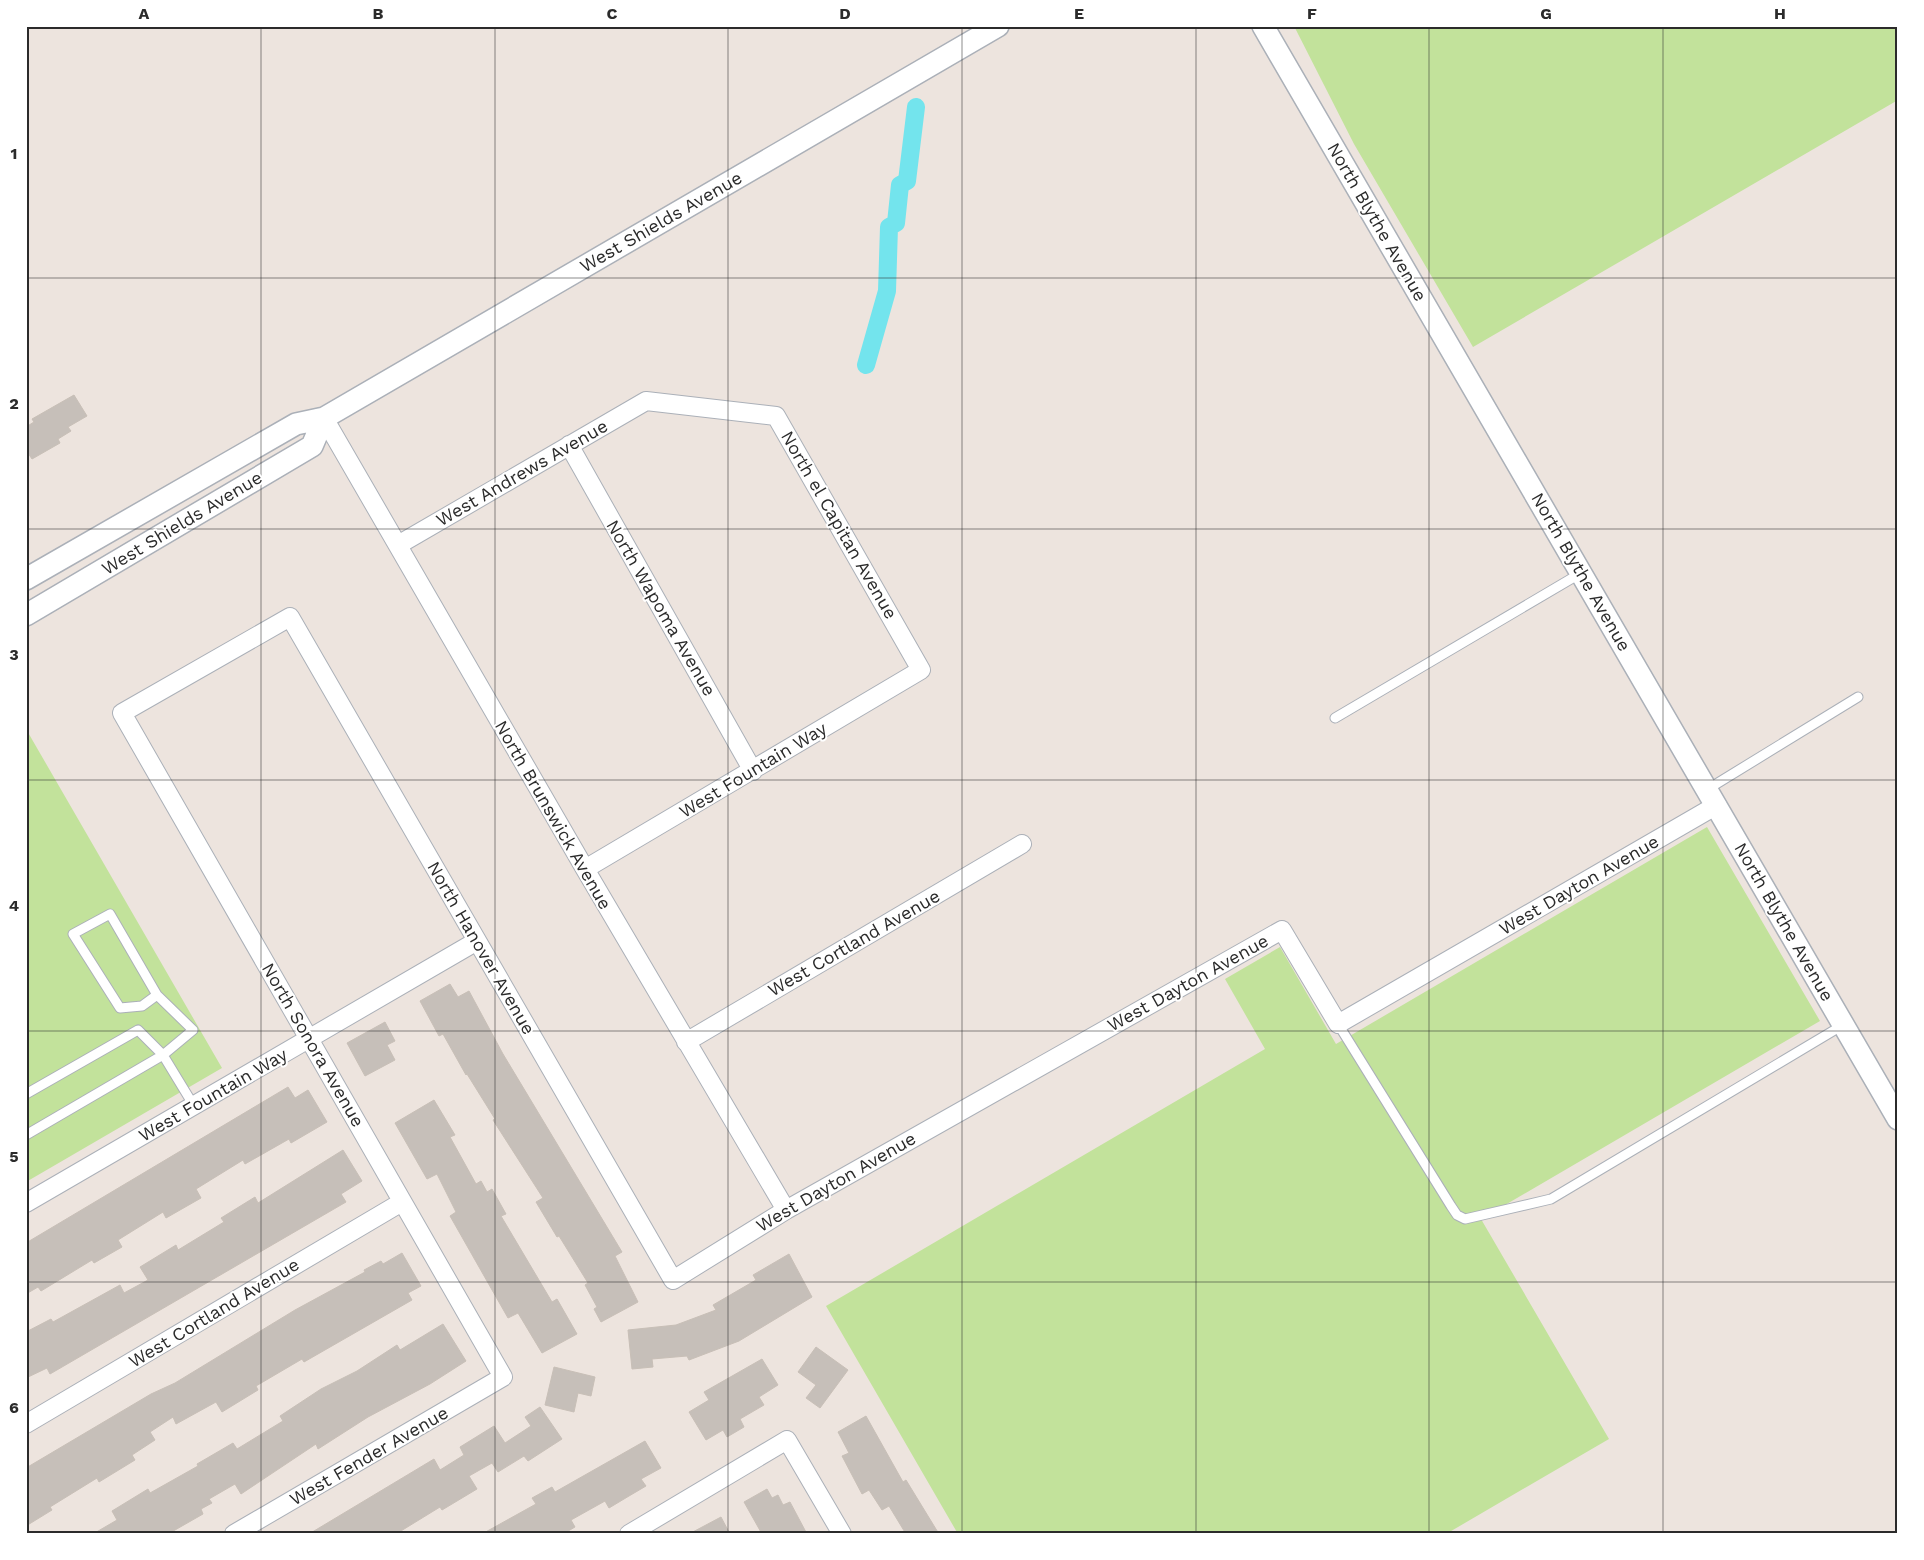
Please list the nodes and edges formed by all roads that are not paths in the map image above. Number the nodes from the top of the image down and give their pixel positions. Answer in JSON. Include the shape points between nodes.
{"nodes":[{"id":1,"x":998,"y":26,"type":"edge"},
{"id":2,"x":1263,"y":26,"type":"edge"},
{"id":3,"x":646,"y":400,"type":"joint"},
{"id":4,"x":324,"y":418,"type":"junction"},
{"id":5,"x":569,"y":445,"type":"junction"},
{"id":6,"x":398,"y":545,"type":"junction"},
{"id":7,"x":1582,"y":572,"type":"junction"},
{"id":8,"x":26,"y":579,"type":"edge"},
{"id":9,"x":26,"y":615,"type":"edge"},
{"id":10,"x":290,"y":616,"type":"joint"},
{"id":11,"x":921,"y":670,"type":"joint"},
{"id":12,"x":1858,"y":696,"type":"dead end"},
{"id":13,"x":1335,"y":718,"type":"dead end"},
{"id":14,"x":754,"y":771,"type":"junction"},
{"id":15,"x":1712,"y":797,"type":"junction"},
{"id":16,"x":1022,"y":844,"type":"dead end"},
{"id":17,"x":585,"y":870,"type":"junction"},
{"id":18,"x":477,"y":941,"type":"junction"},
{"id":19,"x":157,"y":996,"type":"junction"},
{"id":20,"x":1338,"y":1024,"type":"junction"},
{"id":21,"x":1843,"y":1025,"type":"junction"},
{"id":22,"x":309,"y":1040,"type":"junction"},
{"id":23,"x":686,"y":1042,"type":"junction"},
{"id":24,"x":163,"y":1055,"type":"junction"},
{"id":25,"x":26,"y":1094,"type":"edge"},
{"id":26,"x":194,"y":1106,"type":"junction"},
{"id":27,"x":1898,"y":1119,"type":"edge"},
{"id":28,"x":26,"y":1136,"type":"edge"},
{"id":29,"x":402,"y":1202,"type":"junction"},
{"id":30,"x":26,"y":1203,"type":"edge"},
{"id":31,"x":786,"y":1210,"type":"junction"},
{"id":32,"x":673,"y":1280,"type":"joint"},
{"id":33,"x":503,"y":1378,"type":"joint"},
{"id":34,"x":26,"y":1424,"type":"edge"},
{"id":35,"x":234,"y":1534,"type":"edge"},
{"id":36,"x":629,"y":1534,"type":"edge"},
{"id":37,"x":842,"y":1534,"type":"edge"}],
"edges":[{"from":1,"to":4,"type":"street","name":"West Shields Avenue"},
{"from":2,"to":7,"type":"street","name":"North Blythe Avenue"},
{"from":3,"to":5,"type":"street","name":"West Andrews Avenue"},
{"from":3,"to":11,"type":"street","name":"North el Capitan Avenue","via":[[776,416]]},
{"from":4,"to":6,"type":"street","name":"North Brunswick Avenue"},
{"from":4,"to":8,"type":"street","name":"West Shields Avenue","via":[[296,424]]},
{"from":4,"to":9,"type":"street","name":"West Shields Avenue","via":[[312,446]]},
{"from":5,"to":6,"type":"street","name":"West Andrews Avenue"},
{"from":5,"to":14,"type":"street","name":"North Wapoma Avenue"},
{"from":6,"to":17,"type":"street","name":"North Brunswick Avenue"},
{"from":7,"to":13,"type":"lane"},
{"from":7,"to":15,"type":"street","name":"North Blythe Avenue"},
{"from":10,"to":18,"type":"street","name":"North Hanover Avenue"},
{"from":10,"to":22,"type":"street","name":"North Sonora Avenue","via":[[122,714]]},
{"from":11,"to":14,"type":"street","name":"West Fountain Way"},
{"from":12,"to":15,"type":"lane"},
{"from":14,"to":17,"type":"street","name":"West Fountain Way"},
{"from":15,"to":20,"type":"street","name":"West Dayton Avenue"},
{"from":15,"to":21,"type":"street","name":"North Blythe Avenue"},
{"from":16,"to":23,"type":"street","name":"West Cortland Avenue"},
{"from":17,"to":23,"type":"street","name":"North Brunswick Avenue"},
{"from":18,"to":22,"type":"street","name":"West Fountain Way"},
{"from":18,"to":32,"type":"street","name":"North Hanover Avenue"},
{"from":19,"to":19,"type":"lane","via":[[110,914],[73,934],[120,1008],[142,1006]]},
{"from":19,"to":24,"type":"lane","via":[[193,1030]]},
{"from":20,"to":21,"type":"lane","via":[[1451,1206],[1465,1219],[1551,1199]]},
{"from":20,"to":31,"type":"street","name":"West Dayton Avenue","via":[[1282,930]]},
{"from":21,"to":27,"type":"street","name":"North Blythe Avenue"},
{"from":22,"to":26,"type":"street","name":"West Fountain Way"},
{"from":22,"to":29,"type":"street","name":"North Sonora Avenue"},
{"from":23,"to":31,"type":"street","name":"North Brunswick Avenue"},
{"from":24,"to":25,"type":"lane","via":[[138,1030]]},
{"from":24,"to":26,"type":"lane"},
{"from":24,"to":28,"type":"lane"},
{"from":26,"to":30,"type":"street","name":"West Fountain Way"},
{"from":29,"to":33,"type":"street","name":"North Sonora Avenue"},
{"from":29,"to":34,"type":"street","name":"West Cortland Avenue"},
{"from":31,"to":32,"type":"street","name":"West Dayton Avenue"},
{"from":33,"to":35,"type":"street","name":"West Fender Avenue"},
{"from":36,"to":37,"type":"street","via":[[787,1440]]}]}
